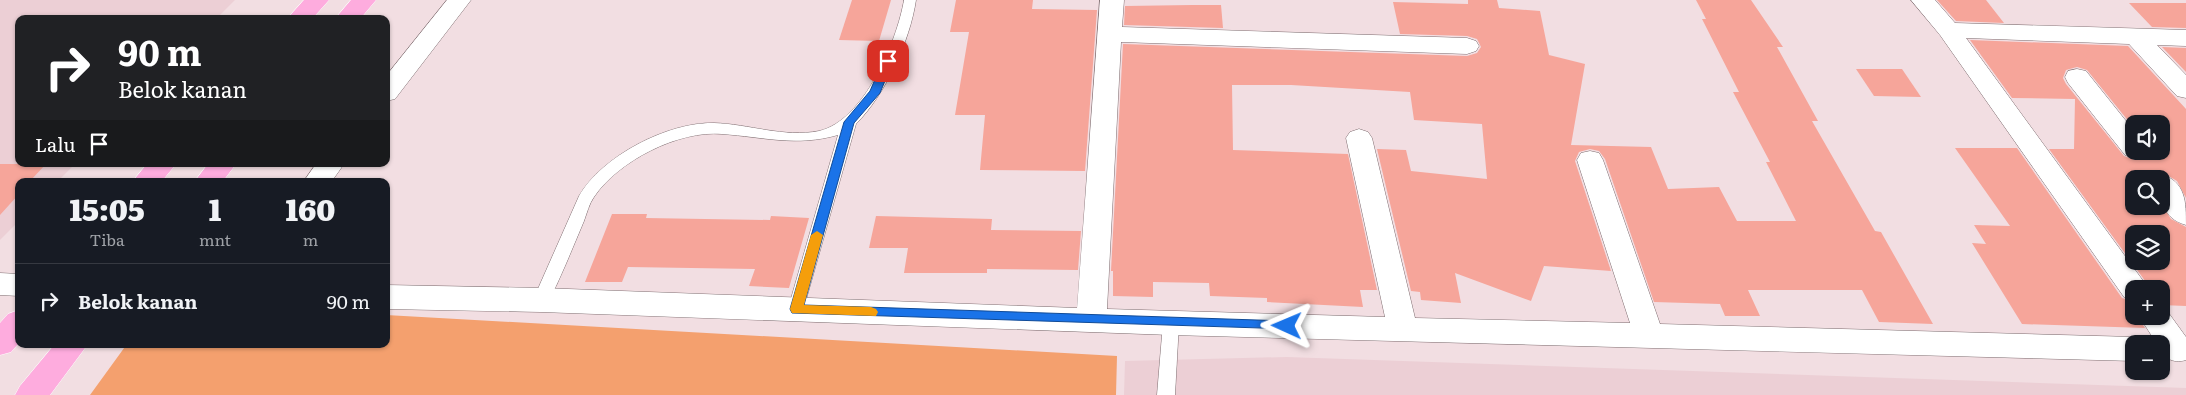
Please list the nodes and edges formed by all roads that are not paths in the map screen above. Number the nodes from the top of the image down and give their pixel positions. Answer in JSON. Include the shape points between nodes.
{"nodes":[{"id":1,"x":317,"y":0,"type":"edge"},
{"id":2,"x":364,"y":0,"type":"edge"},
{"id":3,"x":459,"y":0,"type":"edge"},
{"id":4,"x":910,"y":0,"type":"edge"},
{"id":5,"x":1112,"y":0,"type":"edge"},
{"id":6,"x":1924,"y":0,"type":"edge"},
{"id":7,"x":303,"y":15,"type":"edge"},
{"id":8,"x":351,"y":15,"type":"edge"},
{"id":9,"x":1948,"y":30,"type":"junction"},
{"id":10,"x":1111,"y":34,"type":"junction"},
{"id":11,"x":2135,"y":36,"type":"junction"},
{"id":12,"x":2186,"y":38,"type":"edge"},
{"id":13,"x":1467,"y":46,"type":"dead end"},
{"id":14,"x":2078,"y":77,"type":"dead end"},
{"id":15,"x":390,"y":88,"type":"edge"},
{"id":16,"x":2186,"y":90,"type":"edge"},
{"id":17,"x":849,"y":122,"type":"junction"},
{"id":18,"x":2125,"y":137,"type":"edge"},
{"id":19,"x":1359,"y":138,"type":"dead end"},
{"id":20,"x":1590,"y":160,"type":"dead end"},
{"id":21,"x":2143,"y":160,"type":"edge"},
{"id":22,"x":160,"y":167,"type":"edge"},
{"id":23,"x":220,"y":167,"type":"edge"},
{"id":24,"x":329,"y":167,"type":"edge"},
{"id":25,"x":2150,"y":170,"type":"edge"},
{"id":26,"x":149,"y":178,"type":"edge"},
{"id":27,"x":211,"y":178,"type":"edge"},
{"id":28,"x":319,"y":178,"type":"edge"},
{"id":29,"x":2170,"y":195,"type":"edge"},
{"id":30,"x":2186,"y":215,"type":"edge"},
{"id":31,"x":2128,"y":280,"type":"edge"},
{"id":32,"x":0,"y":284,"type":"edge"},
{"id":33,"x":15,"y":285,"type":"edge"},
{"id":34,"x":390,"y":298,"type":"edge"},
{"id":35,"x":541,"y":300,"type":"junction"},
{"id":36,"x":796,"y":309,"type":"junction"},
{"id":37,"x":1091,"y":320,"type":"junction"},
{"id":38,"x":1171,"y":323,"type":"junction"},
{"id":39,"x":2160,"y":325,"type":"edge"},
{"id":40,"x":15,"y":326,"type":"edge"},
{"id":41,"x":1403,"y":329,"type":"junction"},
{"id":42,"x":1650,"y":336,"type":"junction"},
{"id":43,"x":0,"y":342,"type":"edge"},
{"id":44,"x":70,"y":348,"type":"edge"},
{"id":45,"x":2125,"y":349,"type":"edge"},
{"id":46,"x":2175,"y":350,"type":"edge"},
{"id":47,"x":37,"y":387,"type":"edge"},
{"id":48,"x":1166,"y":395,"type":"edge"}],
"edges":[{"from":1,"to":7,"type":"highway"},
{"from":2,"to":8,"type":"highway"},
{"from":3,"to":15,"type":"street"},
{"from":4,"to":17,"type":"lane","via":[[908,13],[874,93]]},
{"from":5,"to":10,"type":"street"},
{"from":6,"to":9,"type":"street"},
{"from":9,"to":11,"type":"street"},
{"from":9,"to":31,"type":"street"},
{"from":10,"to":13,"type":"street"},
{"from":10,"to":37,"type":"street"},
{"from":11,"to":12,"type":"street"},
{"from":11,"to":16,"type":"street"},
{"from":14,"to":18,"type":"street"},
{"from":17,"to":35,"type":"lane","via":[[830,133],[802,137],[712,128],[682,132],[651,143],[590,191]]},
{"from":17,"to":36,"type":"lane"},
{"from":19,"to":41,"type":"street"},
{"from":20,"to":42,"type":"street"},
{"from":21,"to":25,"type":"street"},
{"from":22,"to":26,"type":"highway"},
{"from":23,"to":27,"type":"highway"},
{"from":24,"to":28,"type":"street"},
{"from":29,"to":30,"type":"street"},
{"from":32,"to":33,"type":"street"},
{"from":34,"to":35,"type":"street"},
{"from":35,"to":36,"type":"street"},
{"from":36,"to":37,"type":"street"},
{"from":37,"to":38,"type":"street"},
{"from":38,"to":41,"type":"street"},
{"from":38,"to":48,"type":"lane"},
{"from":39,"to":46,"type":"street"},
{"from":40,"to":43,"type":"highway"},
{"from":41,"to":42,"type":"street"},
{"from":42,"to":45,"type":"street"},
{"from":44,"to":47,"type":"highway"}]}
